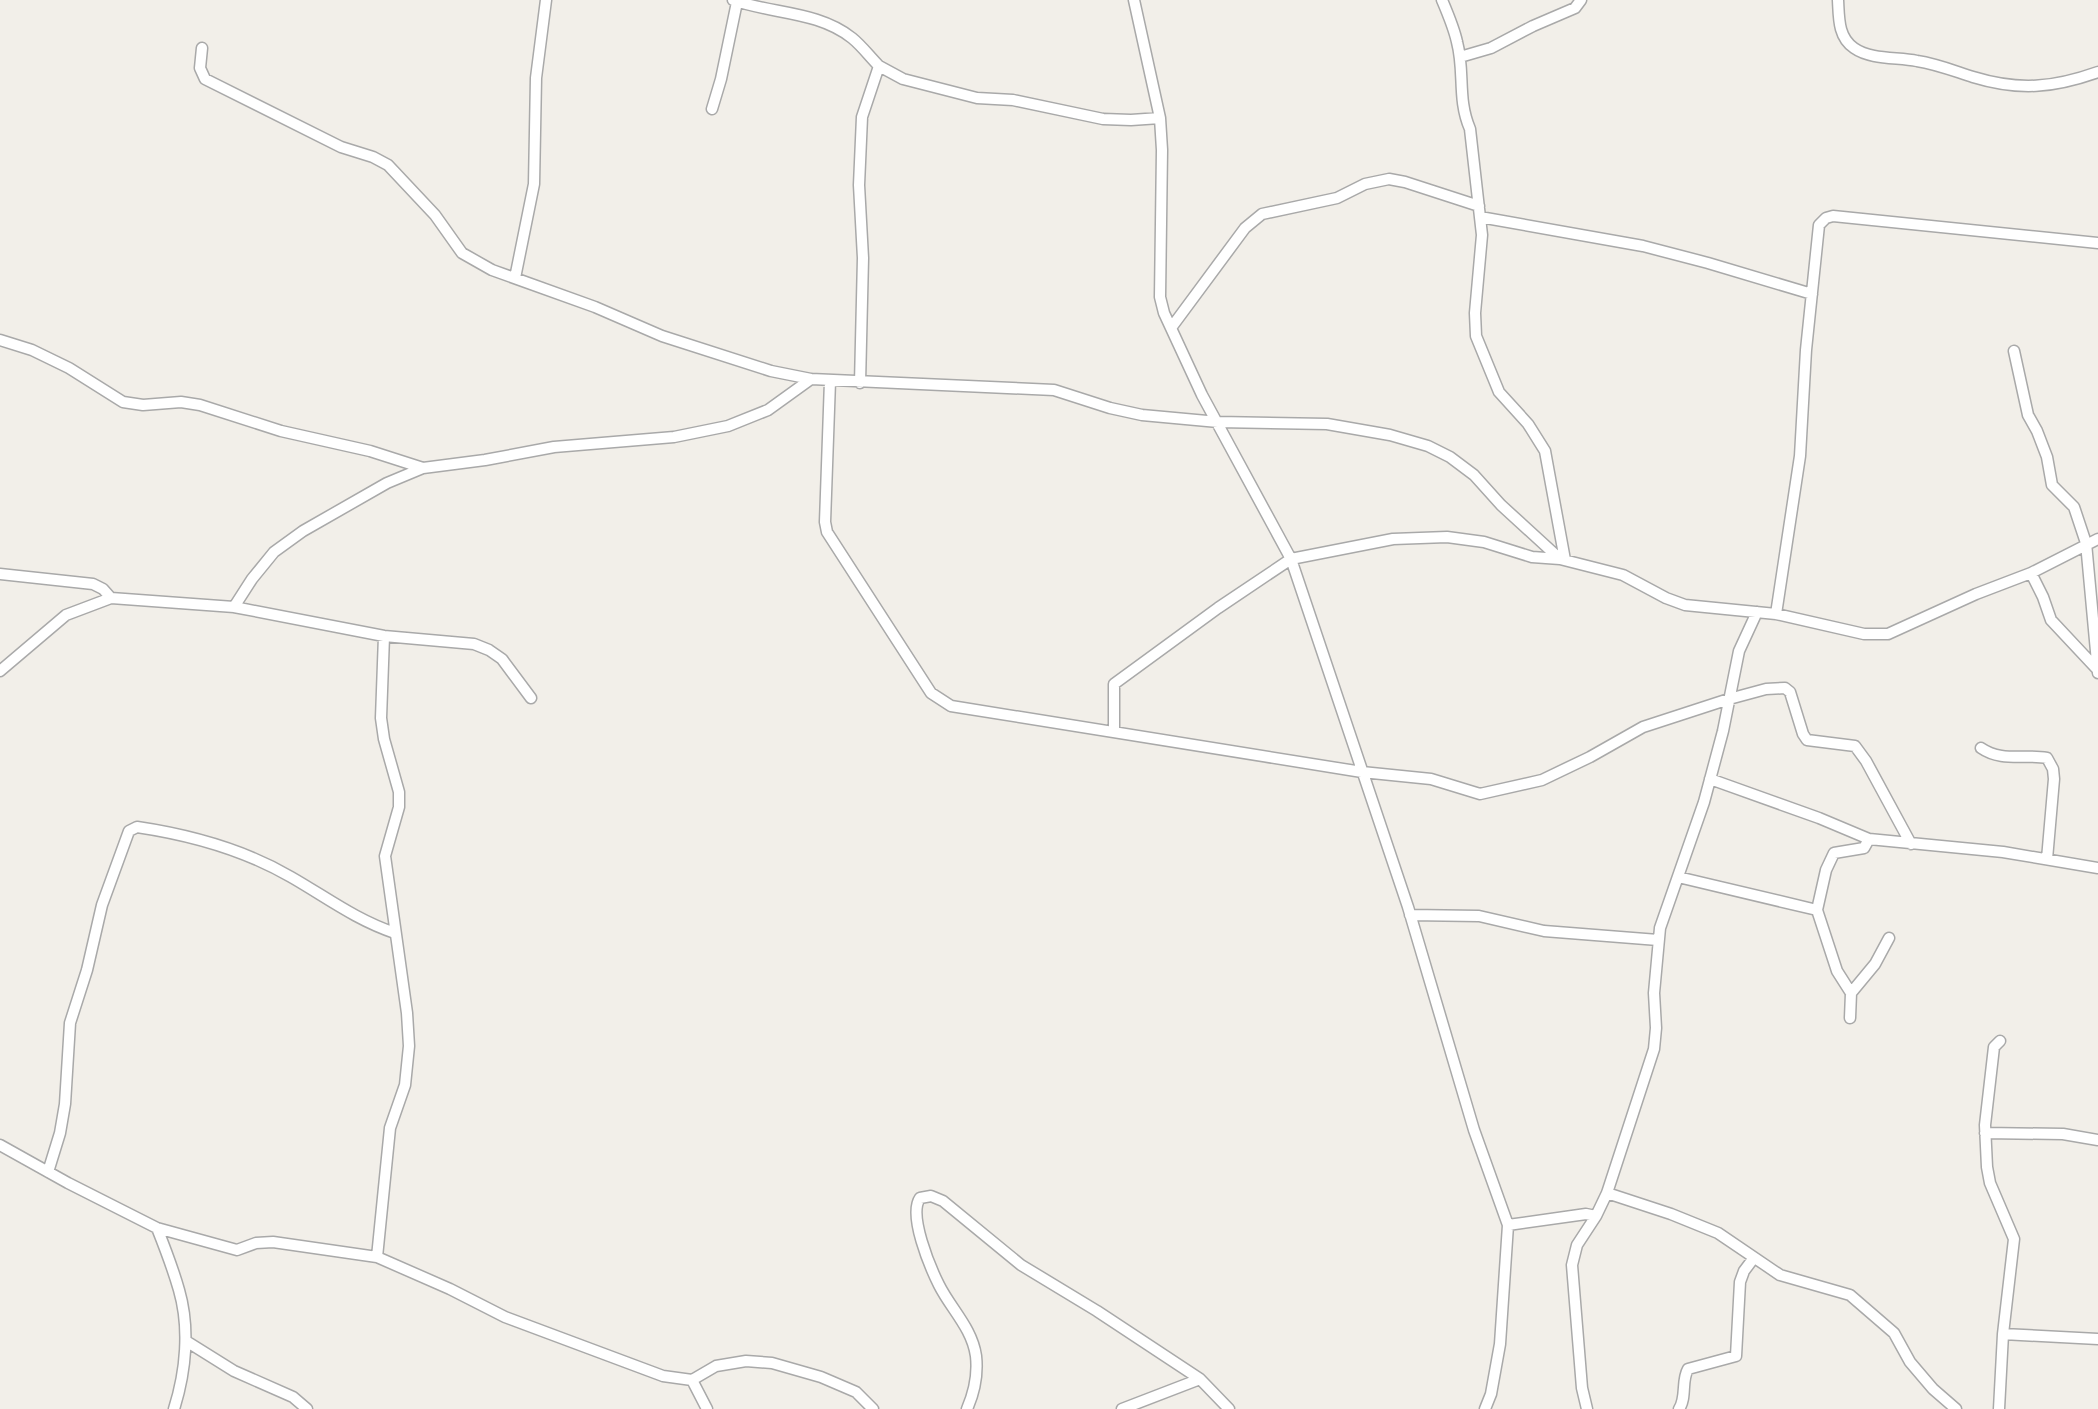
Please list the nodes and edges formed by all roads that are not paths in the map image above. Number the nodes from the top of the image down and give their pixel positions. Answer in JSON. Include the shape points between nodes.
{"nodes":[{"id":1,"x":546,"y":0,"type":"edge"},
{"id":2,"x":1134,"y":0,"type":"edge"},
{"id":3,"x":1443,"y":0,"type":"edge"},
{"id":4,"x":1581,"y":0,"type":"edge"},
{"id":5,"x":1838,"y":0,"type":"edge"},
{"id":6,"x":735,"y":1,"type":"edge"},
{"id":7,"x":202,"y":48,"type":"dead end"},
{"id":8,"x":1460,"y":57,"type":"junction"},
{"id":9,"x":878,"y":66,"type":"junction"},
{"id":10,"x":2098,"y":72,"type":"edge"},
{"id":11,"x":712,"y":109,"type":"dead end"},
{"id":12,"x":1160,"y":118,"type":"junction"},
{"id":13,"x":1480,"y":211,"type":"junction"},
{"id":14,"x":2098,"y":243,"type":"edge"},
{"id":15,"x":515,"y":278,"type":"junction"},
{"id":16,"x":1812,"y":294,"type":"junction"},
{"id":17,"x":1171,"y":328,"type":"junction"},
{"id":18,"x":0,"y":340,"type":"edge"},
{"id":19,"x":2014,"y":351,"type":"dead end"},
{"id":20,"x":811,"y":379,"type":"junction"},
{"id":21,"x":830,"y":381,"type":"junction"},
{"id":22,"x":860,"y":383,"type":"junction"},
{"id":23,"x":1217,"y":422,"type":"junction"},
{"id":24,"x":423,"y":468,"type":"junction"},
{"id":25,"x":2098,"y":538,"type":"edge"},
{"id":26,"x":2086,"y":543,"type":"junction"},
{"id":27,"x":1291,"y":559,"type":"junction"},
{"id":28,"x":1562,"y":560,"type":"junction"},
{"id":29,"x":2031,"y":573,"type":"junction"},
{"id":30,"x":0,"y":575,"type":"edge"},
{"id":31,"x":111,"y":598,"type":"junction"},
{"id":32,"x":234,"y":607,"type":"junction"},
{"id":33,"x":1757,"y":612,"type":"junction"},
{"id":34,"x":1776,"y":614,"type":"junction"},
{"id":35,"x":384,"y":636,"type":"junction"},
{"id":36,"x":0,"y":671,"type":"edge"},
{"id":37,"x":2097,"y":671,"type":"edge"},
{"id":38,"x":531,"y":698,"type":"dead end"},
{"id":39,"x":1729,"y":699,"type":"junction"},
{"id":40,"x":1114,"y":732,"type":"junction"},
{"id":41,"x":1981,"y":748,"type":"dead end"},
{"id":42,"x":1362,"y":772,"type":"junction"},
{"id":43,"x":1710,"y":779,"type":"junction"},
{"id":44,"x":1869,"y":839,"type":"junction"},
{"id":45,"x":1911,"y":845,"type":"junction"},
{"id":46,"x":2047,"y":859,"type":"junction"},
{"id":47,"x":2098,"y":868,"type":"edge"},
{"id":48,"x":1678,"y":877,"type":"junction"},
{"id":49,"x":1816,"y":910,"type":"junction"},
{"id":50,"x":1410,"y":915,"type":"junction"},
{"id":51,"x":395,"y":933,"type":"junction"},
{"id":52,"x":1889,"y":938,"type":"dead end"},
{"id":53,"x":1658,"y":940,"type":"junction"},
{"id":54,"x":1851,"y":993,"type":"junction"},
{"id":55,"x":1850,"y":1018,"type":"dead end"},
{"id":56,"x":2000,"y":1041,"type":"dead end"},
{"id":57,"x":1985,"y":1133,"type":"junction"},
{"id":58,"x":2098,"y":1140,"type":"edge"},
{"id":59,"x":0,"y":1145,"type":"edge"},
{"id":60,"x":48,"y":1172,"type":"junction"},
{"id":61,"x":1607,"y":1193,"type":"junction"},
{"id":62,"x":1596,"y":1216,"type":"junction"},
{"id":63,"x":1508,"y":1225,"type":"junction"},
{"id":64,"x":157,"y":1228,"type":"junction"},
{"id":65,"x":377,"y":1257,"type":"junction"},
{"id":66,"x":1753,"y":1259,"type":"junction"},
{"id":67,"x":2003,"y":1334,"type":"junction"},
{"id":68,"x":2098,"y":1339,"type":"edge"},
{"id":69,"x":186,"y":1341,"type":"junction"},
{"id":70,"x":1200,"y":1379,"type":"junction"},
{"id":71,"x":692,"y":1380,"type":"junction"},
{"id":72,"x":174,"y":1409,"type":"edge"},
{"id":73,"x":307,"y":1409,"type":"edge"},
{"id":74,"x":707,"y":1409,"type":"edge"},
{"id":75,"x":873,"y":1409,"type":"edge"},
{"id":76,"x":967,"y":1409,"type":"edge"},
{"id":77,"x":1122,"y":1409,"type":"edge"},
{"id":78,"x":1229,"y":1409,"type":"edge"},
{"id":79,"x":1485,"y":1409,"type":"edge"},
{"id":80,"x":1587,"y":1409,"type":"edge"},
{"id":81,"x":1679,"y":1409,"type":"edge"},
{"id":82,"x":1956,"y":1409,"type":"edge"},
{"id":83,"x":1999,"y":1409,"type":"edge"}],
"edges":[{"from":1,"to":15,"type":"street","via":[[536,78],[534,184]]},
{"from":2,"to":12,"type":"street"},
{"from":3,"to":8,"type":"street"},
{"from":4,"to":8,"type":"street","via":[[1575,8],[1491,48]]},
{"from":5,"to":10,"type":"street","via":[[1843,37],[1867,54],[1945,66],[1972,77],[2026,87],[2067,83]]},
{"from":6,"to":9,"type":"street","via":[[827,24],[852,38]]},
{"from":6,"to":11,"type":"street"},
{"from":7,"to":15,"type":"street","via":[[200,73],[205,79],[341,147],[388,165],[435,215],[462,253]]},
{"from":8,"to":13,"type":"street","via":[[1460,92],[1470,129]]},
{"from":9,"to":12,"type":"street","via":[[903,79],[977,98],[1013,100],[1102,119]]},
{"from":9,"to":22,"type":"street","via":[[861,131]]},
{"from":12,"to":17,"type":"street","via":[[1160,296]]},
{"from":13,"to":16,"type":"street","via":[[1643,246]]},
{"from":13,"to":17,"type":"street","via":[[1389,179],[1365,184],[1337,198],[1262,215],[1245,228]]},
{"from":13,"to":28,"type":"street","via":[[1476,336],[1499,393],[1545,451]]},
{"from":14,"to":16,"type":"street","via":[[1833,216],[1819,225]]},
{"from":15,"to":20,"type":"street","via":[[662,336]]},
{"from":16,"to":34,"type":"street","via":[[1800,456]]},
{"from":17,"to":23,"type":"street"},
{"from":18,"to":24,"type":"street","via":[[69,368],[122,402],[200,405]]},
{"from":19,"to":26,"type":"street","via":[[2028,415],[2038,431],[2053,485],[2074,507]]},
{"from":20,"to":21,"type":"street"},
{"from":20,"to":24,"type":"street","via":[[768,410],[728,426],[674,437],[554,447]]},
{"from":21,"to":22,"type":"street"},
{"from":21,"to":40,"type":"street","via":[[827,532],[931,693],[951,706]]},
{"from":22,"to":23,"type":"street","via":[[1054,390],[1142,415]]},
{"from":23,"to":27,"type":"street"},
{"from":23,"to":28,"type":"street","via":[[1327,424],[1428,446],[1474,475]]},
{"from":24,"to":32,"type":"street","via":[[387,483],[274,552]]},
{"from":25,"to":26,"type":"street"},
{"from":26,"to":29,"type":"street"},
{"from":26,"to":37,"type":"street"},
{"from":27,"to":28,"type":"street","via":[[1394,539],[1447,537]]},
{"from":27,"to":40,"type":"street","via":[[1114,684]]},
{"from":27,"to":42,"type":"street"},
{"from":28,"to":33,"type":"street","via":[[1623,575],[1685,605]]},
{"from":29,"to":34,"type":"street","via":[[1888,634],[1864,634]]},
{"from":29,"to":37,"type":"street","via":[[2051,620]]},
{"from":30,"to":31,"type":"street","via":[[93,584]]},
{"from":31,"to":32,"type":"street"},
{"from":31,"to":36,"type":"street","via":[[66,615]]},
{"from":32,"to":35,"type":"street"},
{"from":33,"to":34,"type":"street"},
{"from":33,"to":39,"type":"street","via":[[1739,651]]},
{"from":35,"to":38,"type":"street","via":[[474,644],[489,650],[502,659]]},
{"from":35,"to":51,"type":"street","via":[[381,718],[399,792],[385,856]]},
{"from":39,"to":42,"type":"street","via":[[1643,727],[1542,780],[1488,794],[1431,779]]},
{"from":39,"to":43,"type":"street"},
{"from":39,"to":45,"type":"street","via":[[1786,688],[1807,740],[1855,746],[1867,761]]},
{"from":40,"to":42,"type":"street"},
{"from":41,"to":46,"type":"street","via":[[2000,758],[2047,758],[2054,779]]},
{"from":42,"to":50,"type":"street"},
{"from":43,"to":44,"type":"street"},
{"from":43,"to":48,"type":"street"},
{"from":44,"to":45,"type":"street"},
{"from":44,"to":49,"type":"street","via":[[1864,848],[1834,853]]},
{"from":45,"to":46,"type":"street"},
{"from":46,"to":47,"type":"street"},
{"from":48,"to":49,"type":"street"},
{"from":48,"to":53,"type":"street"},
{"from":49,"to":54,"type":"street","via":[[1837,971]]},
{"from":50,"to":53,"type":"street","via":[[1468,915],[1544,931]]},
{"from":50,"to":63,"type":"street","via":[[1474,1130]]},
{"from":51,"to":60,"type":"street","via":[[357,918],[289,876],[232,850],[187,835],[132,828],[102,905],[69,1023],[63,1114]]},
{"from":51,"to":65,"type":"street","via":[[409,1046],[405,1085],[390,1128]]},
{"from":52,"to":54,"type":"street"},
{"from":53,"to":61,"type":"street","via":[[1654,1049]]},
{"from":54,"to":55,"type":"street"},
{"from":56,"to":57,"type":"street","via":[[1994,1047]]},
{"from":57,"to":58,"type":"street","via":[[2063,1134]]},
{"from":57,"to":67,"type":"street","via":[[1990,1183],[2014,1239]]},
{"from":59,"to":60,"type":"street"},
{"from":60,"to":64,"type":"street"},
{"from":61,"to":62,"type":"street"},
{"from":61,"to":66,"type":"street","via":[[1718,1233]]},
{"from":62,"to":63,"type":"street"},
{"from":62,"to":80,"type":"street","via":[[1577,1245],[1572,1265]]},
{"from":63,"to":79,"type":"street","via":[[1500,1344]]},
{"from":64,"to":65,"type":"street","via":[[237,1250],[273,1242]]},
{"from":64,"to":69,"type":"street","via":[[180,1292]]},
{"from":65,"to":71,"type":"street","via":[[518,1322],[635,1367]]},
{"from":66,"to":81,"type":"street","via":[[1740,1282],[1736,1356],[1688,1369]]},
{"from":66,"to":82,"type":"street","via":[[1780,1275],[1850,1295],[1894,1332],[1910,1362]]},
{"from":67,"to":68,"type":"street"},
{"from":67,"to":83,"type":"street"},
{"from":69,"to":72,"type":"street","via":[[183,1381]]},
{"from":69,"to":73,"type":"street","via":[[234,1371],[293,1397]]},
{"from":70,"to":76,"type":"street","via":[[1021,1265],[943,1201],[920,1198],[915,1214],[923,1243],[939,1286],[959,1314],[976,1354],[977,1374]]},
{"from":70,"to":77,"type":"street"},
{"from":70,"to":78,"type":"street"},
{"from":71,"to":74,"type":"street"},
{"from":71,"to":75,"type":"street","via":[[716,1366],[772,1363],[856,1392]]}]}
